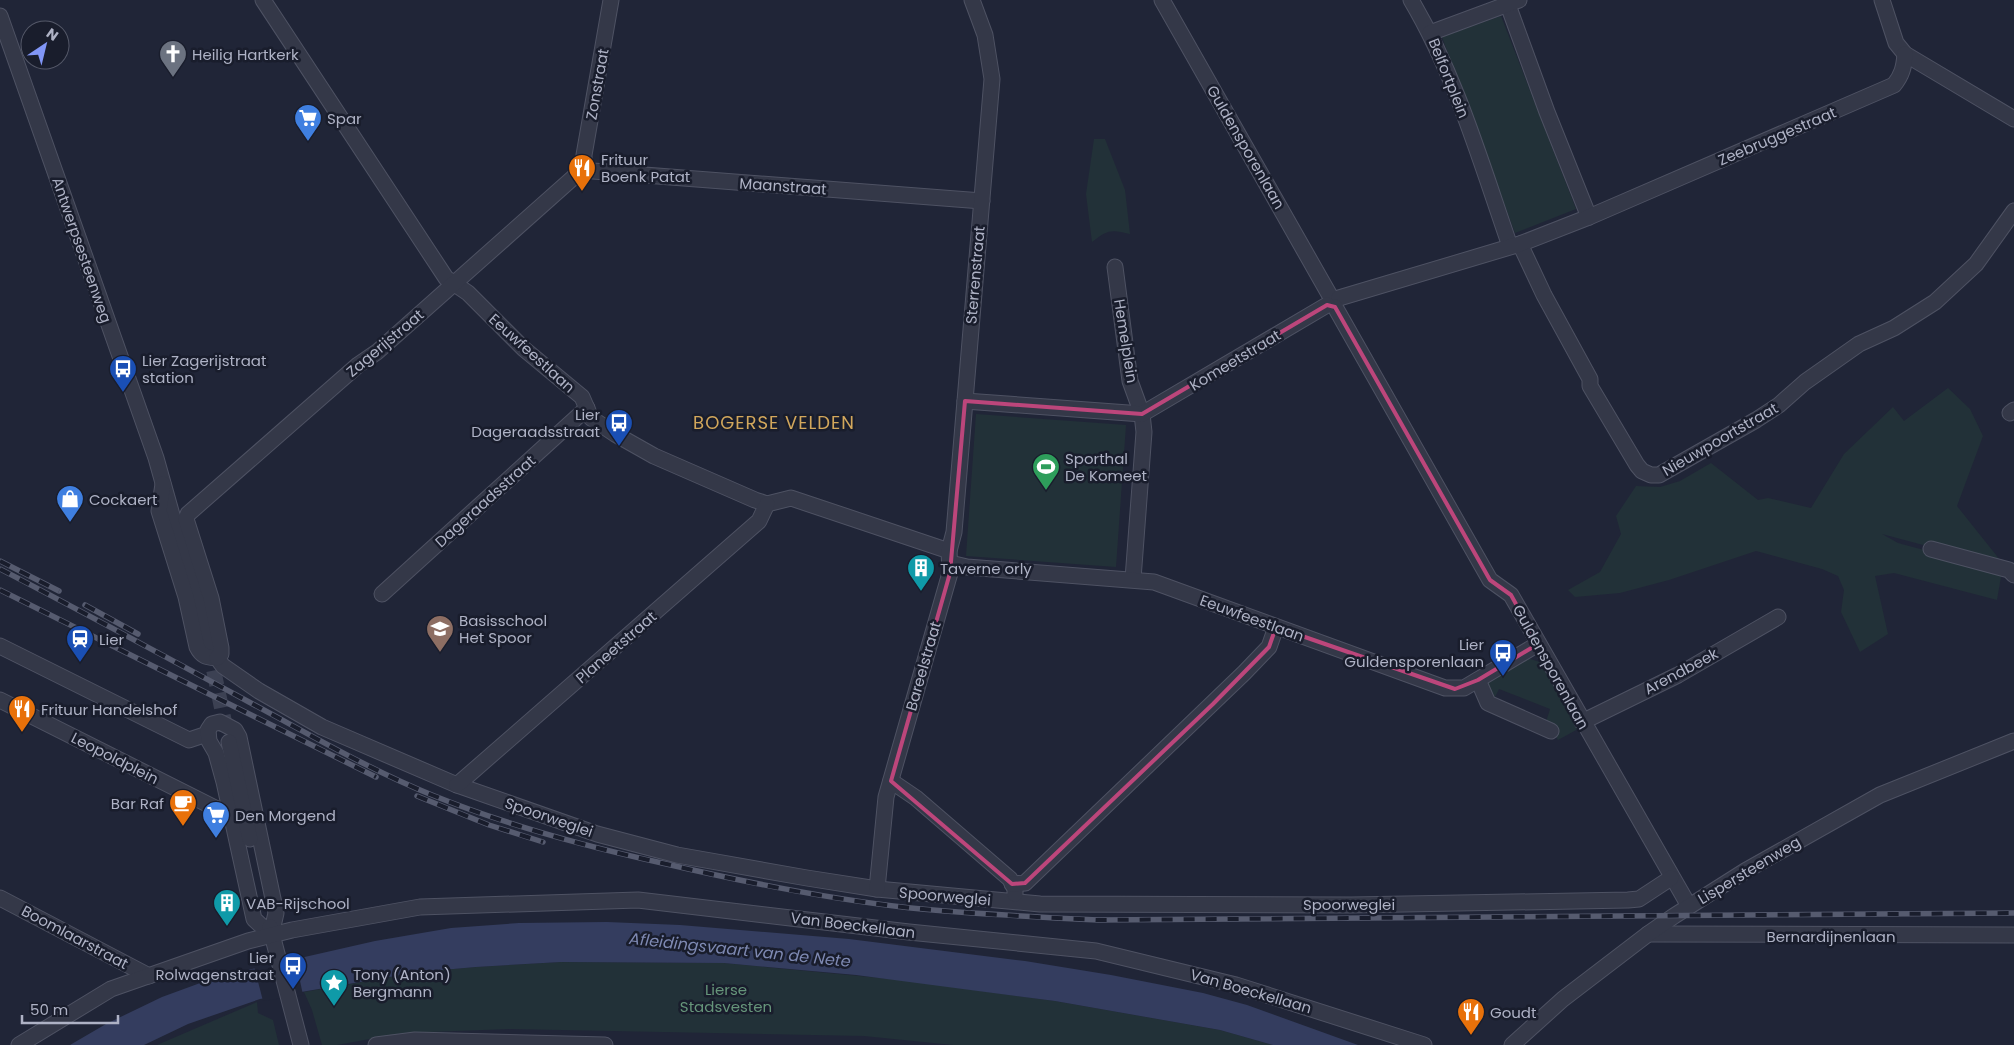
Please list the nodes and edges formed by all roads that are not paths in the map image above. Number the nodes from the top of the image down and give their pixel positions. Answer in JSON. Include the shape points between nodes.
{"nodes":[{"id":1,"x":263,"y":0,"type":"edge"},
{"id":2,"x":611,"y":0,"type":"edge"},
{"id":3,"x":972,"y":0,"type":"edge"},
{"id":4,"x":1162,"y":0,"type":"edge"},
{"id":5,"x":1411,"y":0,"type":"edge"},
{"id":6,"x":1882,"y":0,"type":"edge"},
{"id":7,"x":1514,"y":2,"type":"edge"},
{"id":8,"x":0,"y":16,"type":"edge"},
{"id":9,"x":1430,"y":33,"type":"junction"},
{"id":10,"x":1905,"y":54,"type":"junction"},
{"id":11,"x":2014,"y":119,"type":"edge"},
{"id":12,"x":584,"y":168,"type":"junction"},
{"id":13,"x":982,"y":201,"type":"junction"},
{"id":14,"x":2014,"y":211,"type":"edge"},
{"id":15,"x":1589,"y":217,"type":"junction"},
{"id":16,"x":1516,"y":245,"type":"junction"},
{"id":17,"x":1115,"y":267,"type":"dead end"},
{"id":18,"x":454,"y":284,"type":"junction"},
{"id":19,"x":1332,"y":301,"type":"junction"},
{"id":20,"x":965,"y":401,"type":"junction"},
{"id":21,"x":587,"y":408,"type":"junction"},
{"id":22,"x":1142,"y":414,"type":"junction"},
{"id":23,"x":767,"y":504,"type":"junction"},
{"id":24,"x":1931,"y":549,"type":"dead end"},
{"id":25,"x":949,"y":557,"type":"junction"},
{"id":26,"x":2014,"y":575,"type":"edge"},
{"id":27,"x":1133,"y":579,"type":"junction"},
{"id":28,"x":382,"y":594,"type":"dead end"},
{"id":29,"x":1778,"y":616,"type":"dead end"},
{"id":30,"x":1276,"y":627,"type":"junction"},
{"id":31,"x":1538,"y":644,"type":"junction"},
{"id":32,"x":0,"y":646,"type":"edge"},
{"id":33,"x":216,"y":657,"type":"junction"},
{"id":34,"x":1478,"y":680,"type":"junction"},
{"id":35,"x":0,"y":700,"type":"edge"},
{"id":36,"x":1582,"y":722,"type":"junction"},
{"id":37,"x":1551,"y":731,"type":"dead end"},
{"id":38,"x":207,"y":734,"type":"junction"},
{"id":39,"x":229,"y":742,"type":"tunnel mouth"},
{"id":40,"x":2014,"y":742,"type":"edge"},
{"id":41,"x":891,"y":781,"type":"junction"},
{"id":42,"x":457,"y":785,"type":"junction"},
{"id":43,"x":230,"y":816,"type":"junction"},
{"id":44,"x":1671,"y":878,"type":"junction"},
{"id":45,"x":1012,"y":884,"type":"junction"},
{"id":46,"x":877,"y":890,"type":"junction"},
{"id":47,"x":0,"y":898,"type":"edge"},
{"id":48,"x":1015,"y":902,"type":"junction"},
{"id":49,"x":1689,"y":906,"type":"junction"},
{"id":50,"x":1648,"y":934,"type":"junction"},
{"id":51,"x":2014,"y":935,"type":"edge"},
{"id":52,"x":273,"y":941,"type":"junction"},
{"id":53,"x":149,"y":976,"type":"junction"},
{"id":54,"x":19,"y":1045,"type":"edge"},
{"id":55,"x":300,"y":1045,"type":"edge"},
{"id":56,"x":376,"y":1045,"type":"edge"},
{"id":57,"x":605,"y":1045,"type":"edge"},
{"id":58,"x":1424,"y":1045,"type":"edge"},
{"id":59,"x":1512,"y":1045,"type":"edge"}],
"edges":[{"from":1,"to":18,"type":"street","name":"Eeuwfeestlaan","via":[[446,278]]},
{"from":2,"to":12,"type":"street","name":"Zonstraat"},
{"from":3,"to":13,"type":"street","name":"Sterrenstraat","via":[[985,36],[992,79]]},
{"from":4,"to":19,"type":"street","name":"Guldensporenlaan"},
{"from":5,"to":9,"type":"street"},
{"from":6,"to":10,"type":"street","via":[[1896,43]]},
{"from":7,"to":9,"type":"street","name":"Belfortplein"},
{"from":7,"to":15,"type":"street","name":"Belfortplein","via":[[1547,112]]},
{"from":8,"to":33,"type":"street","name":"Antwerpsesteenweg","via":[[153,450],[163,484],[159,511],[186,597],[197,647],[205,657]]},
{"from":9,"to":16,"type":"street","name":"Belfortplein"},
{"from":10,"to":11,"type":"street"},
{"from":10,"to":15,"type":"street","name":"Zeebruggestraat","via":[[1904,69],[1894,85]]},
{"from":12,"to":13,"type":"street","name":"Maanstraat"},
{"from":12,"to":18,"type":"street","name":"Zagerijstraat"},
{"from":13,"to":20,"type":"street","name":"Sterrenstraat"},
{"from":14,"to":16,"type":"street","name":"Nieuwpoortstraat","via":[[1976,264],[1935,302],[1894,328],[1858,344],[1804,382],[1779,405],[1659,475],[1642,471],[1613,426]]},
{"from":15,"to":16,"type":"street","name":"Zeebruggestraat"},
{"from":16,"to":19,"type":"street","name":"Komeetstraat"},
{"from":17,"to":22,"type":"street","name":"Hemelplein","via":[[1130,381]]},
{"from":18,"to":21,"type":"street","name":"Eeuwfeestlaan","via":[[468,293],[524,349],[582,396]]},
{"from":18,"to":33,"type":"street","name":"Zagerijstraat","via":[[188,514],[186,519],[211,598],[221,648],[221,654]]},
{"from":19,"to":22,"type":"street","name":"Komeetstraat"},
{"from":19,"to":31,"type":"street","name":"Guldensporenlaan","via":[[1490,580],[1511,595]]},
{"from":20,"to":22,"type":"street"},
{"from":20,"to":25,"type":"street","name":"Sterrenstraat"},
{"from":21,"to":23,"type":"street","name":"Eeuwfeestlaan","via":[[591,418],[654,456]]},
{"from":21,"to":28,"type":"street","name":"Dageraadsstraat"},
{"from":22,"to":27,"type":"street","via":[[1144,432]]},
{"from":23,"to":25,"type":"street","name":"Eeuwfeestlaan","via":[[791,498]]},
{"from":23,"to":42,"type":"street","name":"Planeetstraat","via":[[759,521]]},
{"from":24,"to":26,"type":"street","via":[[2009,570]]},
{"from":25,"to":27,"type":"street","name":"Eeuwfeestlaan","via":[[967,567]]},
{"from":25,"to":41,"type":"street","name":"Bareelstraat","via":[[950,573]]},
{"from":27,"to":30,"type":"street","name":"Eeuwfeestlaan","via":[[1154,582]]},
{"from":29,"to":36,"type":"street","name":"Arendbeek","via":[[1678,675]]},
{"from":30,"to":34,"type":"street","name":"Eeuwfeestlaan","via":[[1445,688],[1464,688]]},
{"from":30,"to":45,"type":"street","via":[[1269,648],[1213,704],[1025,883]]},
{"from":31,"to":34,"type":"street","name":"Eeuwfeestlaan"},
{"from":31,"to":36,"type":"street","name":"Guldensporenlaan"},
{"from":32,"to":38,"type":"street","via":[[189,740]]},
{"from":33,"to":42,"type":"street","name":"Spoorweglei","via":[[259,691],[322,728]]},
{"from":34,"to":37,"type":"street","via":[[1488,702]]},
{"from":35,"to":43,"type":"street","name":"Leopoldplein"},
{"from":36,"to":44,"type":"street","name":"Guldensporenlaan"},
{"from":38,"to":43,"type":"street","via":[[216,753]]},
{"from":38,"to":52,"type":"street","via":[[212,724],[220,722],[236,730],[239,737],[276,913]]},
{"from":39,"to":52,"type":"street"},
{"from":40,"to":49,"type":"street","name":"Lispersteenweg","via":[[1880,795]]},
{"from":41,"to":45,"type":"street","via":[[916,798]]},
{"from":41,"to":46,"type":"street","name":"Bareelstraat","via":[[886,797]]},
{"from":42,"to":46,"type":"street","name":"Spoorweglei","via":[[597,834],[677,855]]},
{"from":43,"to":52,"type":"street","via":[[254,919]]},
{"from":44,"to":48,"type":"street","name":"Spoorweglei","via":[[1639,899],[1628,900],[1351,905]]},
{"from":44,"to":49,"type":"street"},
{"from":45,"to":48,"type":"street"},
{"from":46,"to":48,"type":"street","name":"Spoorweglei"},
{"from":47,"to":53,"type":"street","name":"Boomlaarstraat"},
{"from":49,"to":50,"type":"street","name":"Lispersteenweg"},
{"from":50,"to":51,"type":"street","name":"Bernardijnenlaan"},
{"from":50,"to":59,"type":"street","name":"Lispersteenweg","via":[[1563,999]]},
{"from":52,"to":53,"type":"street","name":"Van Boeckellaan","via":[[248,941]]},
{"from":52,"to":55,"type":"street"},
{"from":52,"to":58,"type":"street","name":"Van Boeckellaan","via":[[292,930],[420,907],[638,900],[1096,951],[1236,985]]},
{"from":53,"to":54,"type":"street","name":"Van Boeckellaan","via":[[111,989]]},
{"from":56,"to":57,"type":"street","via":[[414,1040]]}]}
